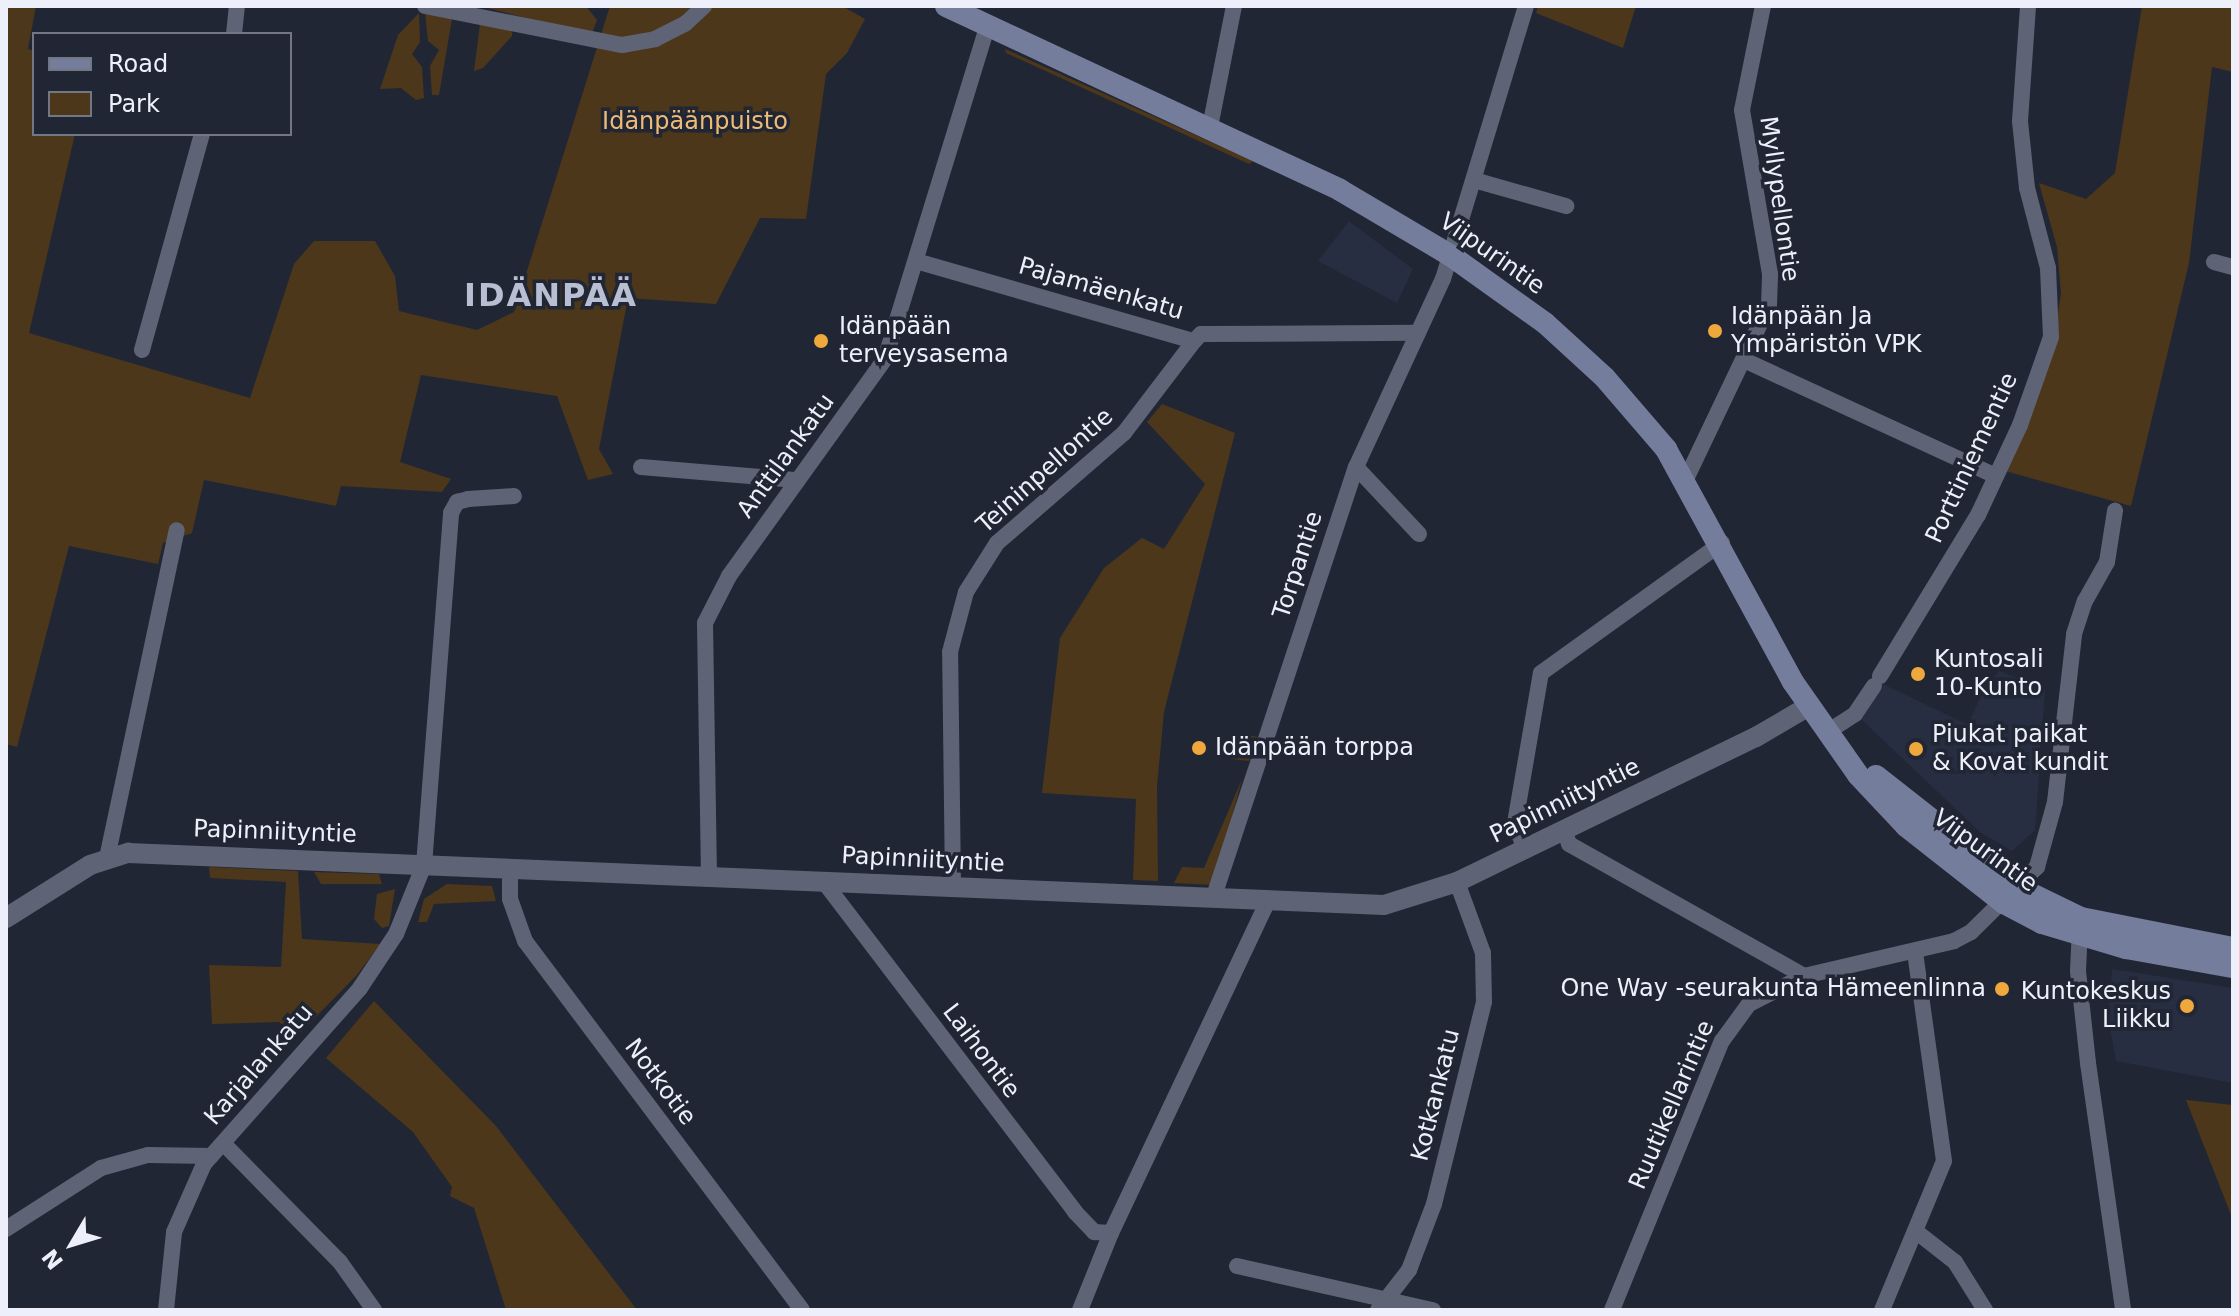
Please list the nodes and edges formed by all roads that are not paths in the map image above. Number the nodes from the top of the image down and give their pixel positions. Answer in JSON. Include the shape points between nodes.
{"nodes":[{"id":1,"x":237,"y":6,"type":"edge"},
{"id":2,"x":425,"y":6,"type":"edge"},
{"id":3,"x":704,"y":6,"type":"edge"},
{"id":4,"x":946,"y":6,"type":"edge"},
{"id":5,"x":1234,"y":6,"type":"edge"},
{"id":6,"x":1526,"y":6,"type":"edge"},
{"id":7,"x":1763,"y":6,"type":"edge"},
{"id":8,"x":2028,"y":6,"type":"edge"},
{"id":9,"x":988,"y":25,"type":"junction"},
{"id":10,"x":234,"y":32,"type":"edge"},
{"id":11,"x":1210,"y":127,"type":"junction"},
{"id":12,"x":201,"y":136,"type":"edge"},
{"id":13,"x":1474,"y":180,"type":"junction"},
{"id":14,"x":1566,"y":206,"type":"dead end"},
{"id":15,"x":1450,"y":255,"type":"junction"},
{"id":16,"x":916,"y":261,"type":"junction"},
{"id":17,"x":2214,"y":262,"type":"dead end"},
{"id":18,"x":2233,"y":267,"type":"edge"},
{"id":19,"x":1418,"y":333,"type":"junction"},
{"id":20,"x":1194,"y":341,"type":"junction"},
{"id":21,"x":142,"y":350,"type":"dead end"},
{"id":22,"x":1746,"y":361,"type":"junction"},
{"id":23,"x":641,"y":467,"type":"dead end"},
{"id":24,"x":1356,"y":467,"type":"junction"},
{"id":25,"x":1996,"y":476,"type":"junction"},
{"id":26,"x":1686,"y":479,"type":"junction"},
{"id":27,"x":797,"y":480,"type":"junction"},
{"id":28,"x":514,"y":496,"type":"dead end"},
{"id":29,"x":2115,"y":511,"type":"dead end"},
{"id":30,"x":177,"y":530,"type":"dead end"},
{"id":31,"x":1419,"y":534,"type":"dead end"},
{"id":32,"x":1722,"y":543,"type":"junction"},
{"id":33,"x":1809,"y":706,"type":"junction"},
{"id":34,"x":1833,"y":736,"type":"junction"},
{"id":35,"x":1564,"y":830,"type":"junction"},
{"id":36,"x":1525,"y":850,"type":"junction"},
{"id":37,"x":107,"y":858,"type":"junction"},
{"id":38,"x":424,"y":865,"type":"junction"},
{"id":39,"x":510,"y":869,"type":"junction"},
{"id":40,"x":709,"y":877,"type":"junction"},
{"id":41,"x":824,"y":882,"type":"junction"},
{"id":42,"x":1457,"y":882,"type":"junction"},
{"id":43,"x":953,"y":887,"type":"junction"},
{"id":44,"x":2011,"y":895,"type":"junction"},
{"id":45,"x":1213,"y":899,"type":"junction"},
{"id":46,"x":1267,"y":903,"type":"junction"},
{"id":47,"x":6,"y":918,"type":"edge"},
{"id":48,"x":2080,"y":927,"type":"junction"},
{"id":49,"x":2233,"y":948,"type":"edge"},
{"id":50,"x":1915,"y":952,"type":"junction"},
{"id":51,"x":2233,"y":967,"type":"edge"},
{"id":52,"x":1804,"y":976,"type":"junction"},
{"id":53,"x":223,"y":1143,"type":"junction"},
{"id":54,"x":211,"y":1156,"type":"junction"},
{"id":55,"x":6,"y":1229,"type":"edge"},
{"id":56,"x":1111,"y":1233,"type":"junction"},
{"id":57,"x":1918,"y":1233,"type":"junction"},
{"id":58,"x":1237,"y":1266,"type":"dead end"},
{"id":59,"x":1391,"y":1297,"type":"junction"},
{"id":60,"x":166,"y":1310,"type":"edge"},
{"id":61,"x":374,"y":1310,"type":"edge"},
{"id":62,"x":802,"y":1310,"type":"edge"},
{"id":63,"x":1080,"y":1310,"type":"edge"},
{"id":64,"x":1378,"y":1310,"type":"edge"},
{"id":65,"x":1433,"y":1310,"type":"edge"},
{"id":66,"x":1612,"y":1310,"type":"edge"},
{"id":67,"x":1882,"y":1310,"type":"edge"},
{"id":68,"x":1985,"y":1310,"type":"edge"},
{"id":69,"x":2123,"y":1310,"type":"edge"}],
"edges":[{"from":1,"to":10,"type":"street"},
{"from":2,"to":3,"type":"street","via":[[622,45],[655,39],[685,24]]},
{"from":4,"to":9,"type":"main road","name":"Viipurintie"},
{"from":5,"to":11,"type":"street"},
{"from":6,"to":13,"type":"street","name":"Torpantie"},
{"from":7,"to":22,"type":"street","name":"Myllypellontie","via":[[1751,45],[1742,110],[1770,274],[1769,305]]},
{"from":8,"to":25,"type":"street","name":"Porttiniementie","via":[[2020,121],[2027,188],[2048,268],[2051,337]]},
{"from":9,"to":11,"type":"main road","name":"Viipurintie"},
{"from":9,"to":16,"type":"street","name":"Anttilankatu"},
{"from":11,"to":15,"type":"main road","name":"Viipurintie","via":[[1340,190]]},
{"from":12,"to":21,"type":"street"},
{"from":13,"to":14,"type":"street"},
{"from":13,"to":15,"type":"street","name":"Torpantie"},
{"from":15,"to":19,"type":"street","name":"Torpantie"},
{"from":15,"to":26,"type":"main road","name":"Viipurintie","via":[[1576,350],[1638,415]]},
{"from":16,"to":20,"type":"street","name":"Pajamäenkatu"},
{"from":16,"to":27,"type":"street","name":"Anttilankatu","via":[[885,359]]},
{"from":17,"to":18,"type":"street"},
{"from":19,"to":20,"type":"street","name":"Pajamäenkatu","via":[[1201,334]]},
{"from":19,"to":24,"type":"street","name":"Torpantie"},
{"from":20,"to":43,"type":"street","name":"Teininpellontie","via":[[1124,433],[997,543],[966,592],[950,652]]},
{"from":22,"to":25,"type":"street"},
{"from":22,"to":26,"type":"street","name":"Myllypellontie"},
{"from":23,"to":27,"type":"street"},
{"from":24,"to":31,"type":"street"},
{"from":24,"to":45,"type":"street","name":"Torpantie"},
{"from":25,"to":34,"type":"street","name":"Porttiniementie","via":[[1960,548],[1877,681]]},
{"from":26,"to":32,"type":"main road","name":"Viipurintie"},
{"from":27,"to":40,"type":"street","name":"Anttilankatu","via":[[713,599],[705,623]]},
{"from":28,"to":38,"type":"street","name":"Karjalankatu","via":[[457,502],[446,553]]},
{"from":29,"to":44,"type":"street","name":"Ruutikellarintie","via":[[2107,562],[2074,634],[2048,840],[2037,867]]},
{"from":30,"to":37,"type":"street"},
{"from":32,"to":33,"type":"main road","name":"Viipurintie"},
{"from":32,"to":36,"type":"street","via":[[1541,673],[1515,823]]},
{"from":33,"to":34,"type":"main road","name":"Viipurintie"},
{"from":33,"to":35,"type":"street","name":"Papinniityntie"},
{"from":34,"to":44,"type":"main road","name":"Viipurintie","via":[[1858,775],[1906,826]]},
{"from":35,"to":36,"type":"street","name":"Papinniityntie"},
{"from":35,"to":52,"type":"street","via":[[1569,844]]},
{"from":36,"to":42,"type":"street","name":"Papinniityntie"},
{"from":37,"to":38,"type":"street","name":"Papinniityntie","via":[[158,853]]},
{"from":37,"to":47,"type":"street","name":"Papinniityntie"},
{"from":38,"to":39,"type":"street","name":"Papinniityntie"},
{"from":38,"to":53,"type":"street","name":"Karjalankatu","via":[[396,934],[360,988]]},
{"from":39,"to":40,"type":"street","name":"Papinniityntie"},
{"from":39,"to":62,"type":"street","name":"Notkotie","via":[[510,899],[525,941]]},
{"from":40,"to":41,"type":"street","name":"Papinniityntie"},
{"from":41,"to":43,"type":"street","name":"Papinniityntie"},
{"from":41,"to":56,"type":"street","name":"Laihontie","via":[[1066,1201],[1094,1232]]},
{"from":42,"to":46,"type":"street","name":"Papinniityntie","via":[[1384,905]]},
{"from":42,"to":59,"type":"street","name":"Kotkankatu","via":[[1483,953],[1484,1002],[1434,1204],[1409,1270]]},
{"from":43,"to":45,"type":"street","name":"Papinniityntie"},
{"from":44,"to":48,"type":"main road","name":"Viipurintie"},
{"from":44,"to":50,"type":"street","name":"Ruutikellarintie","via":[[1971,932]]},
{"from":45,"to":46,"type":"street","name":"Papinniityntie"},
{"from":46,"to":56,"type":"street"},
{"from":48,"to":49,"type":"main road","name":"Viipurintie"},
{"from":48,"to":51,"type":"main road","name":"Viipurintie"},
{"from":48,"to":69,"type":"street","via":[[2088,1063]]},
{"from":50,"to":52,"type":"street","name":"Ruutikellarintie"},
{"from":50,"to":57,"type":"street","via":[[1944,1161]]},
{"from":52,"to":66,"type":"street","name":"Ruutikellarintie","via":[[1749,1004],[1722,1041]]},
{"from":53,"to":54,"type":"street","name":"Karjalankatu"},
{"from":53,"to":61,"type":"street","via":[[340,1262]]},
{"from":54,"to":55,"type":"street","via":[[148,1155],[101,1168]]},
{"from":54,"to":60,"type":"street","name":"Karjalankatu","via":[[185,1200],[174,1232]]},
{"from":56,"to":63,"type":"street"},
{"from":57,"to":67,"type":"street"},
{"from":57,"to":68,"type":"street","via":[[1955,1262]]},
{"from":58,"to":59,"type":"street"},
{"from":59,"to":64,"type":"street","name":"Kotkankatu"},
{"from":59,"to":65,"type":"street"}]}
